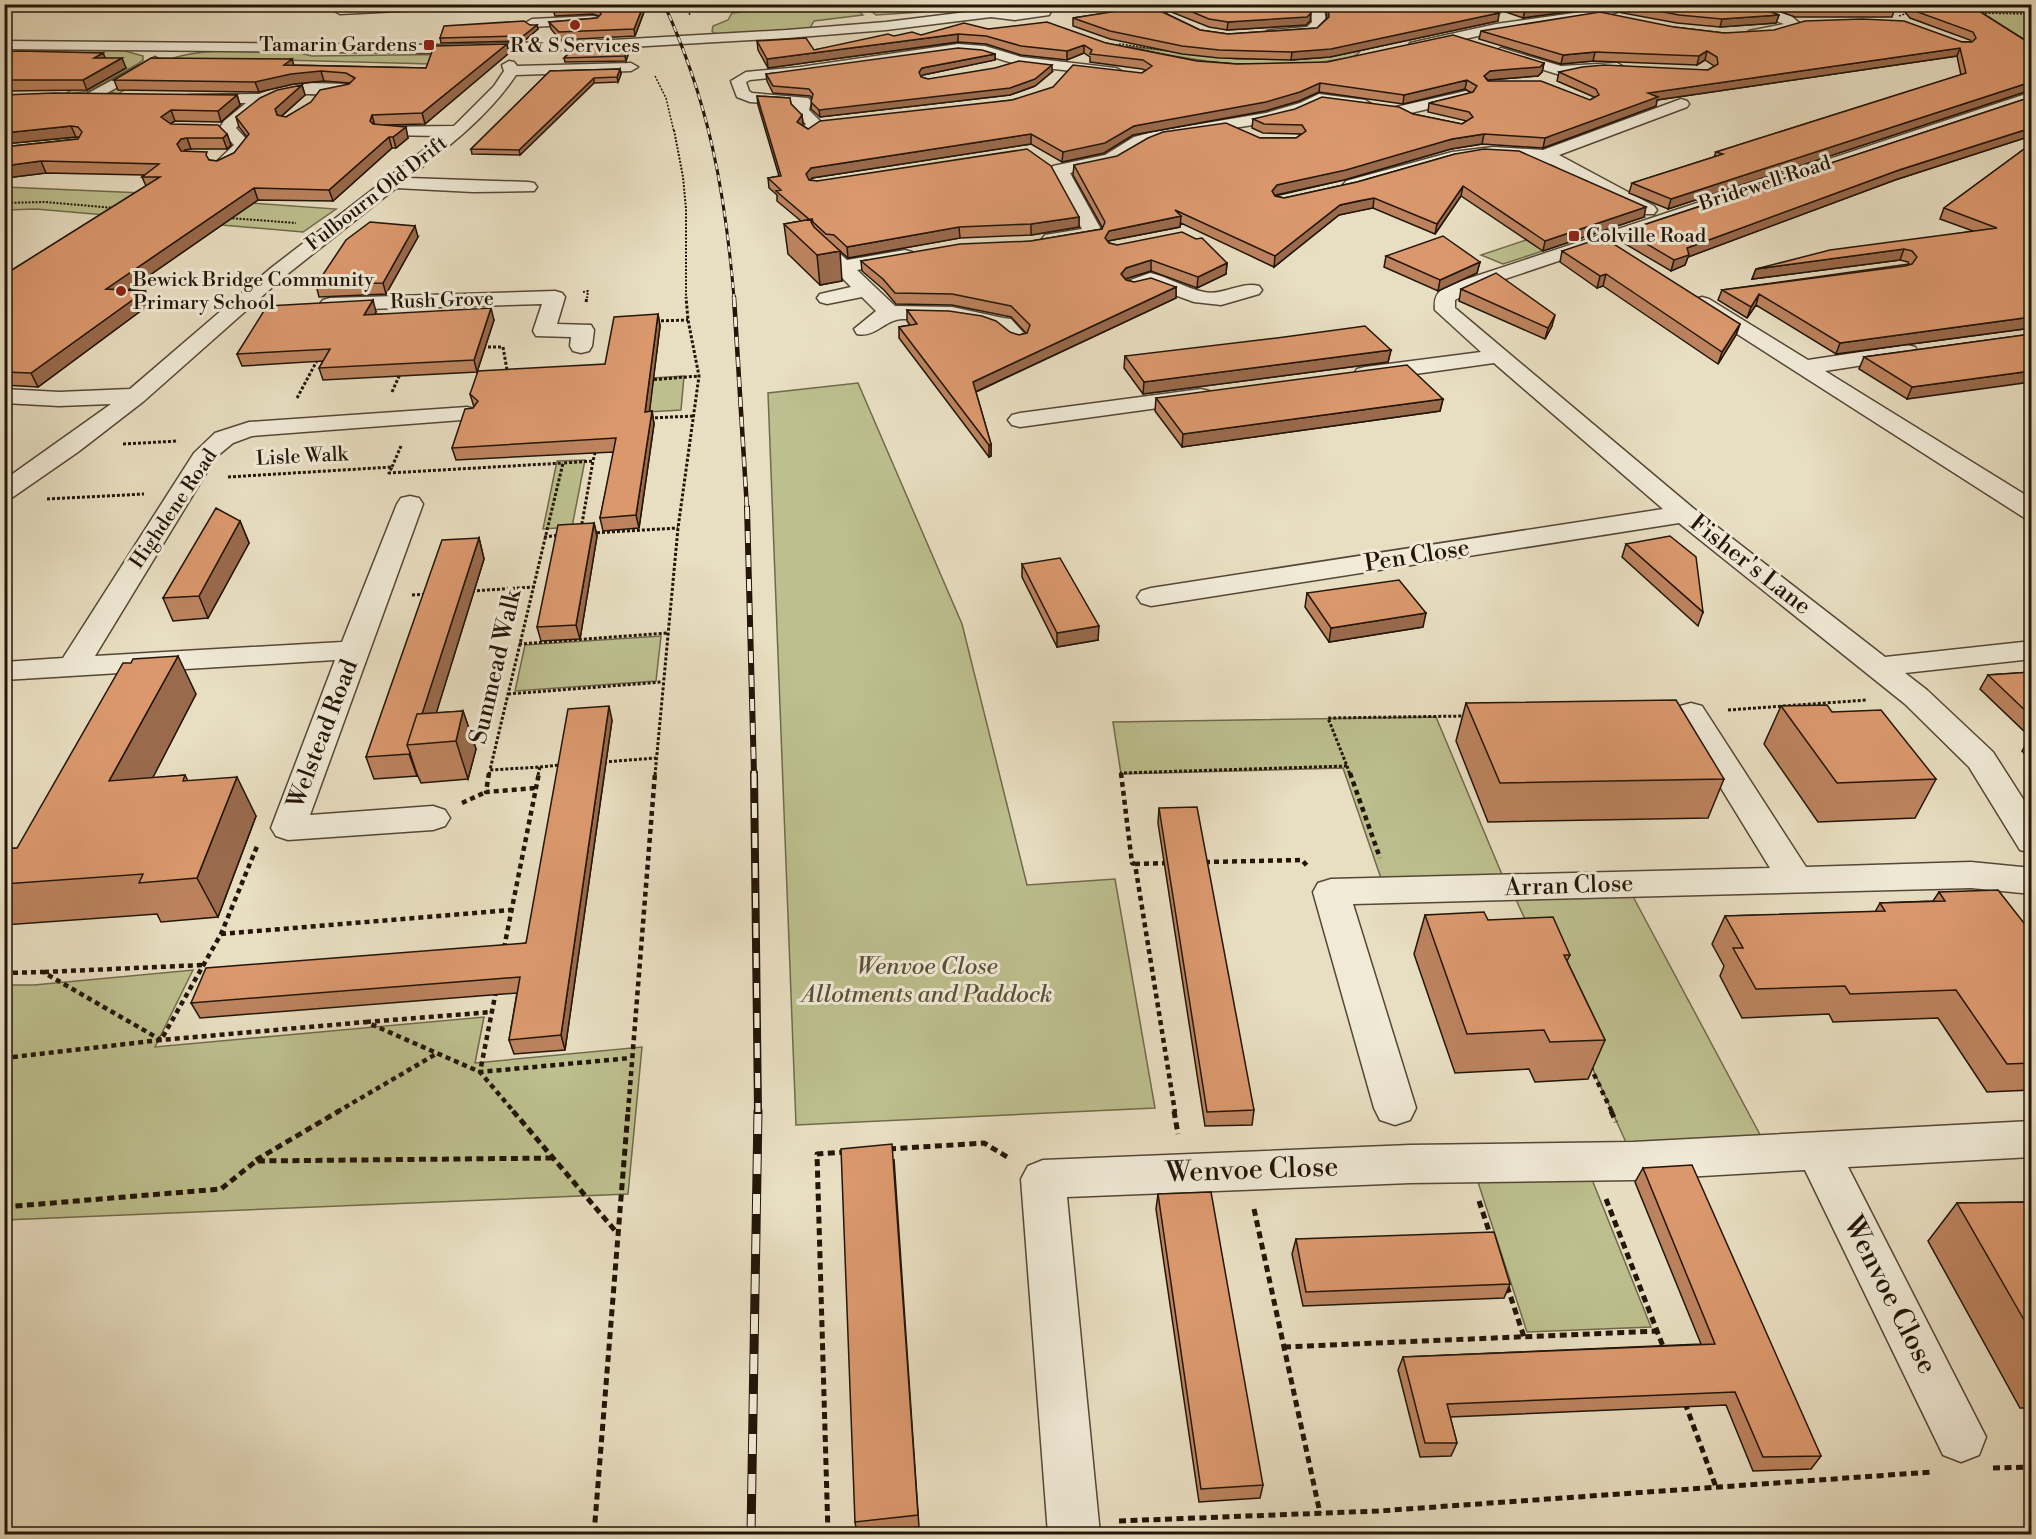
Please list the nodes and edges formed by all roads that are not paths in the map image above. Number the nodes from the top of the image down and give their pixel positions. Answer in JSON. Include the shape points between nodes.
{"nodes":[{"id":1,"x":457,"y":4,"type":"edge"},
{"id":2,"x":1306,"y":4,"type":"edge"},
{"id":3,"x":539,"y":6,"type":"edge"},
{"id":4,"x":1749,"y":7,"type":"edge"},
{"id":5,"x":991,"y":8,"type":"edge"},
{"id":6,"x":340,"y":10,"type":"dead end"},
{"id":7,"x":1038,"y":10,"type":"edge"},
{"id":8,"x":1617,"y":11,"type":"edge"},
{"id":9,"x":1491,"y":14,"type":"edge"},
{"id":10,"x":593,"y":20,"type":"edge"},
{"id":11,"x":1048,"y":22,"type":"edge"},
{"id":12,"x":532,"y":23,"type":"junction"},
{"id":13,"x":1524,"y":24,"type":"junction"},
{"id":14,"x":1311,"y":31,"type":"junction"},
{"id":15,"x":1739,"y":34,"type":"edge"},
{"id":16,"x":1758,"y":34,"type":"junction"},
{"id":17,"x":1258,"y":35,"type":"edge"},
{"id":18,"x":1326,"y":36,"type":"edge"},
{"id":19,"x":1453,"y":37,"type":"junction"},
{"id":20,"x":1788,"y":44,"type":"edge"},
{"id":21,"x":4,"y":45,"type":"edge"},
{"id":22,"x":175,"y":47,"type":"junction"},
{"id":23,"x":1110,"y":48,"type":"edge"},
{"id":24,"x":1375,"y":51,"type":"edge"},
{"id":25,"x":513,"y":61,"type":"junction"},
{"id":26,"x":1019,"y":61,"type":"junction"},
{"id":27,"x":631,"y":67,"type":"dead end"},
{"id":28,"x":1628,"y":68,"type":"edge"},
{"id":29,"x":995,"y":69,"type":"edge"},
{"id":30,"x":1560,"y":71,"type":"junction"},
{"id":31,"x":1062,"y":72,"type":"junction"},
{"id":32,"x":1132,"y":74,"type":"edge"},
{"id":33,"x":308,"y":76,"type":"edge"},
{"id":34,"x":1543,"y":82,"type":"edge"},
{"id":35,"x":329,"y":88,"type":"junction"},
{"id":36,"x":289,"y":89,"type":"junction"},
{"id":37,"x":348,"y":89,"type":"edge"},
{"id":38,"x":1466,"y":96,"type":"edge"},
{"id":39,"x":123,"y":97,"type":"edge"},
{"id":40,"x":2031,"y":97,"type":"edge"},
{"id":41,"x":177,"y":98,"type":"edge"},
{"id":42,"x":261,"y":99,"type":"junction"},
{"id":43,"x":306,"y":104,"type":"edge"},
{"id":44,"x":1681,"y":104,"type":"edge"},
{"id":45,"x":1390,"y":108,"type":"junction"},
{"id":46,"x":1990,"y":110,"type":"junction"},
{"id":47,"x":1166,"y":115,"type":"edge"},
{"id":48,"x":2015,"y":118,"type":"edge"},
{"id":49,"x":1427,"y":120,"type":"edge"},
{"id":50,"x":1225,"y":123,"type":"junction"},
{"id":51,"x":1575,"y":124,"type":"edge"},
{"id":52,"x":817,"y":126,"type":"edge"},
{"id":53,"x":206,"y":128,"type":"edge"},
{"id":54,"x":227,"y":129,"type":"junction"},
{"id":55,"x":1193,"y":129,"type":"junction"},
{"id":56,"x":383,"y":130,"type":"edge"},
{"id":57,"x":458,"y":131,"type":"junction"},
{"id":58,"x":1605,"y":134,"type":"junction"},
{"id":59,"x":1251,"y":136,"type":"edge"},
{"id":60,"x":1544,"y":155,"type":"junction"},
{"id":61,"x":1040,"y":158,"type":"edge"},
{"id":62,"x":218,"y":162,"type":"edge"},
{"id":63,"x":1059,"y":170,"type":"junction"},
{"id":64,"x":392,"y":183,"type":"junction"},
{"id":65,"x":528,"y":187,"type":"dead end"},
{"id":66,"x":1338,"y":189,"type":"edge"},
{"id":67,"x":1667,"y":217,"type":"junction"},
{"id":68,"x":1598,"y":241,"type":"junction"},
{"id":69,"x":1031,"y":243,"type":"edge"},
{"id":70,"x":826,"y":251,"type":"edge"},
{"id":71,"x":925,"y":252,"type":"edge"},
{"id":72,"x":1623,"y":253,"type":"edge"},
{"id":73,"x":1133,"y":263,"type":"edge"},
{"id":74,"x":842,"y":267,"type":"junction"},
{"id":75,"x":866,"y":290,"type":"junction"},
{"id":76,"x":1252,"y":290,"type":"dead end"},
{"id":77,"x":1726,"y":291,"type":"edge"},
{"id":78,"x":827,"y":298,"type":"edge"},
{"id":79,"x":315,"y":305,"type":"edge"},
{"id":80,"x":271,"y":307,"type":"edge"},
{"id":81,"x":237,"y":308,"type":"junction"},
{"id":82,"x":1445,"y":310,"type":"joint"},
{"id":83,"x":889,"y":312,"type":"junction"},
{"id":84,"x":865,"y":328,"type":"dead end"},
{"id":85,"x":1017,"y":338,"type":"edge"},
{"id":86,"x":581,"y":346,"type":"dead end"},
{"id":87,"x":1929,"y":349,"type":"edge"},
{"id":88,"x":1500,"y":356,"type":"junction"},
{"id":89,"x":1805,"y":367,"type":"junction"},
{"id":90,"x":1348,"y":376,"type":"edge"},
{"id":91,"x":1220,"y":393,"type":"edge"},
{"id":92,"x":4,"y":396,"type":"edge"},
{"id":93,"x":136,"y":396,"type":"junction"},
{"id":94,"x":467,"y":414,"type":"edge"},
{"id":95,"x":1020,"y":420,"type":"dead end"},
{"id":96,"x":4,"y":492,"type":"edge"},
{"id":97,"x":410,"y":504,"type":"dead end"},
{"id":98,"x":2031,"y":511,"type":"edge"},
{"id":99,"x":1684,"y":514,"type":"junction"},
{"id":100,"x":1151,"y":597,"type":"dead end"},
{"id":101,"x":355,"y":650,"type":"junction"},
{"id":102,"x":2031,"y":650,"type":"edge"},
{"id":103,"x":73,"y":667,"type":"junction"},
{"id":104,"x":1879,"y":667,"type":"junction"},
{"id":105,"x":4,"y":671,"type":"edge"},
{"id":106,"x":1691,"y":713,"type":"road end"},
{"id":107,"x":433,"y":818,"type":"dead end"},
{"id":108,"x":2031,"y":841,"type":"edge"},
{"id":109,"x":1795,"y":879,"type":"junction"},
{"id":110,"x":2031,"y":881,"type":"edge"},
{"id":111,"x":1395,"y":1108,"type":"dead end"},
{"id":112,"x":2031,"y":1139,"type":"edge"},
{"id":113,"x":1818,"y":1152,"type":"junction"},
{"id":114,"x":1964,"y":1459,"type":"road end"},
{"id":115,"x":1073,"y":1528,"type":"edge"}],
"edges":[{"from":1,"to":6,"type":"street"},
{"from":2,"to":14,"type":"street","via":[[1317,8],[1319,16]]},
{"from":3,"to":12,"type":"street","name":"Fulbourn Old Drift"},
{"from":4,"to":16,"type":"street","via":[[1801,23]]},
{"from":5,"to":7,"type":"street","via":[[1015,16]]},
{"from":5,"to":25,"type":"street","via":[[886,26],[682,41]]},
{"from":7,"to":11,"type":"street"},
{"from":8,"to":13,"type":"street"},
{"from":9,"to":13,"type":"street"},
{"from":10,"to":12,"type":"street"},
{"from":12,"to":25,"type":"street","name":"Fulbourn Old Drift"},
{"from":13,"to":19,"type":"street"},
{"from":14,"to":17,"type":"street"},
{"from":14,"to":18,"type":"street"},
{"from":15,"to":16,"type":"street"},
{"from":16,"to":20,"type":"street"},
{"from":19,"to":24,"type":"street"},
{"from":19,"to":30,"type":"street"},
{"from":21,"to":22,"type":"street"},
{"from":22,"to":25,"type":"street","via":[[426,49]]},
{"from":22,"to":39,"type":"street","via":[[86,96]]},
{"from":23,"to":31,"type":"street"},
{"from":25,"to":27,"type":"street","via":[[581,71]]},
{"from":25,"to":57,"type":"street","name":"Fulbourn Old Drift","via":[[493,96]]},
{"from":26,"to":29,"type":"street"},
{"from":26,"to":31,"type":"street"},
{"from":26,"to":52,"type":"street","via":[[985,50],[958,48],[746,76],[738,81],[742,94],[750,97],[803,101],[801,111]]},
{"from":28,"to":30,"type":"street"},
{"from":30,"to":34,"type":"street"},
{"from":31,"to":32,"type":"street"},
{"from":33,"to":36,"type":"street"},
{"from":35,"to":36,"type":"street"},
{"from":35,"to":37,"type":"street"},
{"from":35,"to":43,"type":"street"},
{"from":36,"to":42,"type":"street"},
{"from":38,"to":45,"type":"street"},
{"from":40,"to":46,"type":"street","name":"Bridewell Road"},
{"from":41,"to":42,"type":"street"},
{"from":42,"to":54,"type":"street"},
{"from":44,"to":58,"type":"street"},
{"from":45,"to":49,"type":"street"},
{"from":45,"to":50,"type":"street","via":[[1318,91],[1309,107]]},
{"from":46,"to":48,"type":"street"},
{"from":46,"to":67,"type":"street","name":"Bridewell Road"},
{"from":47,"to":55,"type":"street"},
{"from":50,"to":55,"type":"street"},
{"from":50,"to":59,"type":"street"},
{"from":51,"to":58,"type":"street"},
{"from":53,"to":54,"type":"street"},
{"from":54,"to":62,"type":"street","via":[[243,144]]},
{"from":55,"to":63,"type":"street","via":[[1140,141],[1110,159]]},
{"from":56,"to":57,"type":"street"},
{"from":57,"to":64,"type":"street","name":"Fulbourn Old Drift"},
{"from":58,"to":60,"type":"street"},
{"from":60,"to":66,"type":"street","via":[[1482,151],[1451,156]]},
{"from":60,"to":67,"type":"street","via":[[1627,201]]},
{"from":61,"to":63,"type":"street"},
{"from":63,"to":69,"type":"street","via":[[1101,238]]},
{"from":64,"to":65,"type":"street"},
{"from":64,"to":81,"type":"street","name":"Fulbourn Old Drift"},
{"from":67,"to":68,"type":"street","name":"Bridewell Road"},
{"from":68,"to":72,"type":"street"},
{"from":68,"to":82,"type":"street","name":"Bridewell Road","via":[[1468,285],[1444,297]]},
{"from":70,"to":74,"type":"street"},
{"from":71,"to":74,"type":"street"},
{"from":73,"to":76,"type":"street","via":[[1142,282],[1201,298],[1221,299]]},
{"from":74,"to":75,"type":"street"},
{"from":75,"to":78,"type":"street"},
{"from":75,"to":83,"type":"street"},
{"from":77,"to":89,"type":"street","via":[[1686,293]]},
{"from":79,"to":86,"type":"street","name":"Rush Grove","via":[[555,297],[544,331],[583,330]]},
{"from":80,"to":81,"type":"street"},
{"from":81,"to":93,"type":"street","name":"Fulbourn Old Drift"},
{"from":82,"to":88,"type":"street","name":"Fisher's Lane"},
{"from":83,"to":84,"type":"street"},
{"from":83,"to":85,"type":"street","via":[[952,313],[1003,324]]},
{"from":87,"to":89,"type":"street"},
{"from":88,"to":90,"type":"street"},
{"from":88,"to":99,"type":"street","name":"Fisher's Lane"},
{"from":89,"to":98,"type":"street"},
{"from":91,"to":95,"type":"street"},
{"from":92,"to":93,"type":"street"},
{"from":93,"to":96,"type":"street","name":"Fulbourn Old Drift"},
{"from":94,"to":103,"type":"street","name":"Highdene Road","via":[[282,425],[249,429],[224,438],[206,453]]},
{"from":97,"to":101,"type":"street","name":"Welstead Road","via":[[371,598]]},
{"from":99,"to":100,"type":"street","name":"Pen Close"},
{"from":99,"to":104,"type":"street","name":"Fisher's Lane"},
{"from":101,"to":103,"type":"street"},
{"from":101,"to":107,"type":"street","name":"Welstead Road","via":[[288,828]]},
{"from":102,"to":104,"type":"street"},
{"from":103,"to":105,"type":"street"},
{"from":104,"to":108,"type":"street","name":"Fisher's Lane","via":[[1981,760]]},
{"from":106,"to":109,"type":"street"},
{"from":109,"to":110,"type":"street","name":"Arran Close","via":[[1971,875]]},
{"from":109,"to":111,"type":"street","name":"Arran Close","via":[[1331,892]]},
{"from":112,"to":113,"type":"street","name":"Wenvoe Close"},
{"from":113,"to":114,"type":"street","name":"Wenvoe Close"},
{"from":113,"to":115,"type":"street","name":"Wenvoe Close","via":[[1043,1179]]}]}
